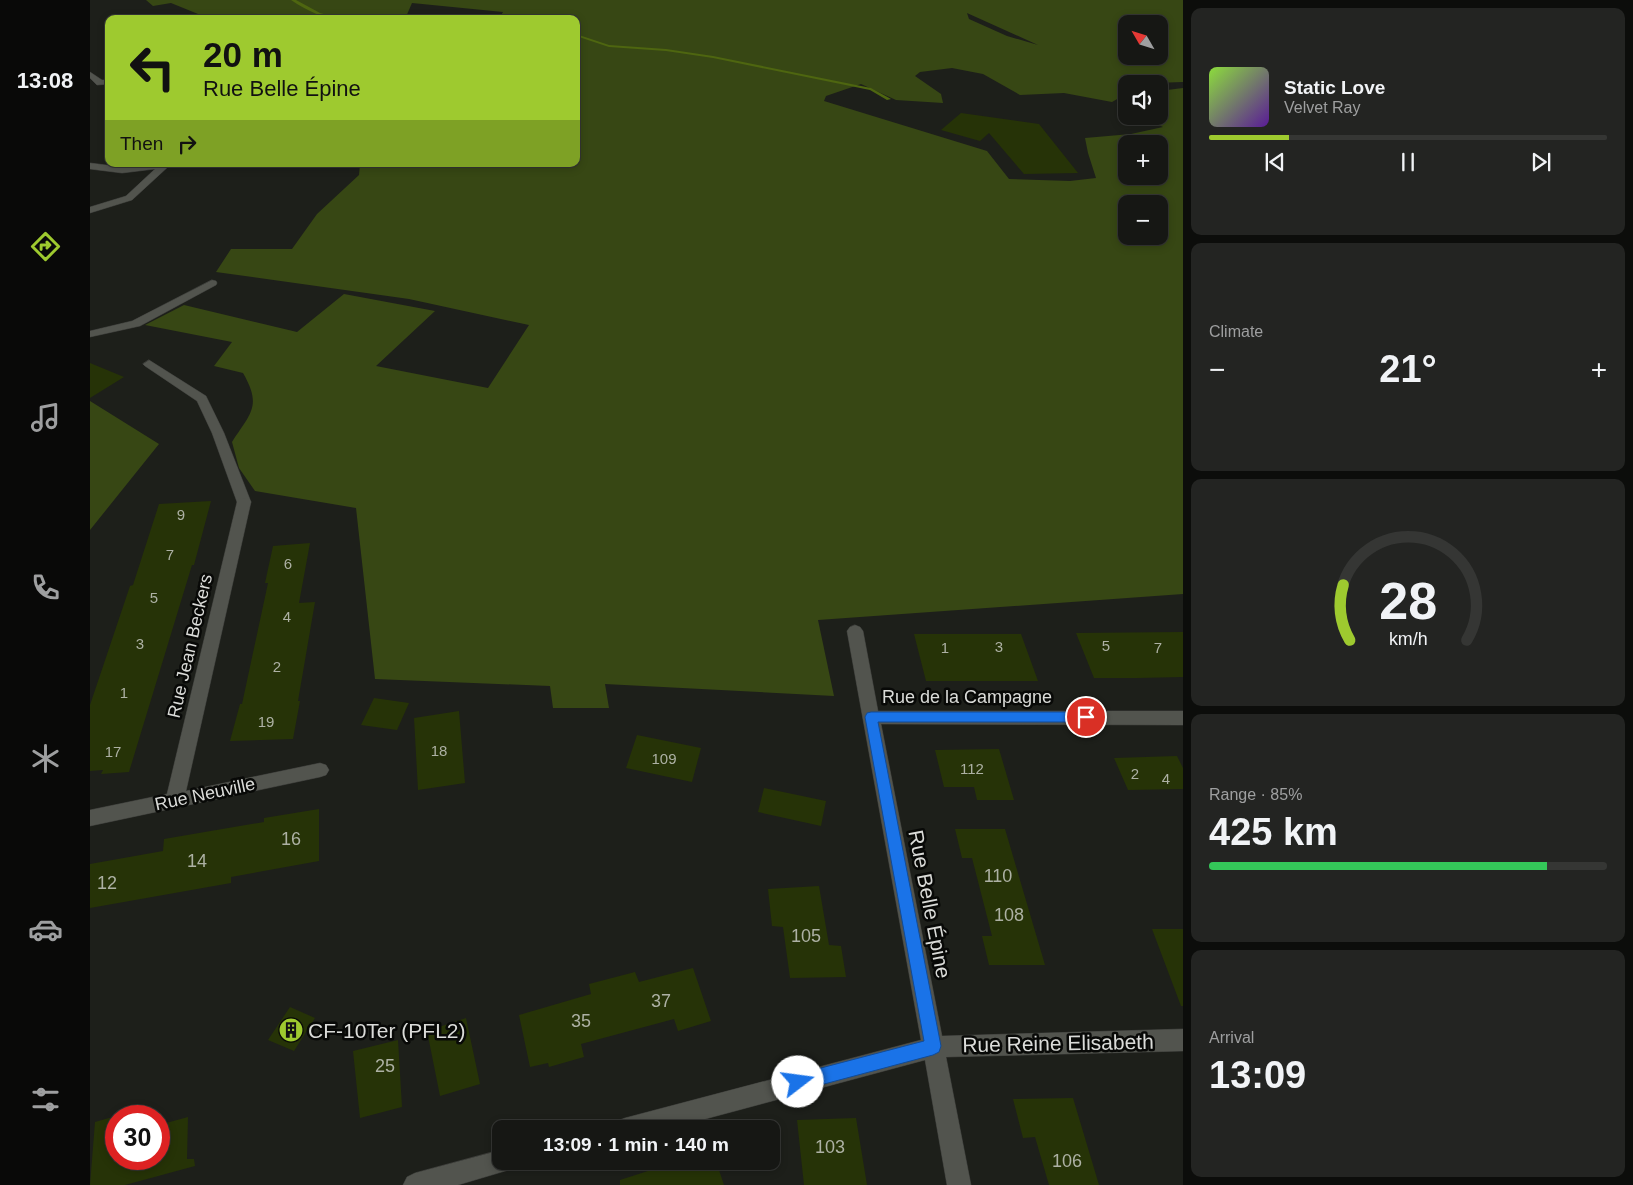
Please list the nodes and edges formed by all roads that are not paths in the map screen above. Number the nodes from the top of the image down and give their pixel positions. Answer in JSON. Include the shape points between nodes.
{"nodes":[{"id":1,"x":90,"y":74,"type":"edge"},
{"id":2,"x":105,"y":82,"type":"edge"},
{"id":3,"x":100,"y":83,"type":"junction"},
{"id":4,"x":90,"y":85,"type":"edge"},
{"id":5,"x":90,"y":166,"type":"edge"},
{"id":6,"x":150,"y":167,"type":"edge"},
{"id":7,"x":166,"y":167,"type":"edge"},
{"id":8,"x":90,"y":210,"type":"edge"},
{"id":9,"x":212,"y":283,"type":"dead end"},
{"id":10,"x":90,"y":334,"type":"edge"},
{"id":11,"x":149,"y":364,"type":"dead end"},
{"id":12,"x":855,"y":631,"type":"dead end"},
{"id":13,"x":871,"y":717,"type":"junction"},
{"id":14,"x":1183,"y":718,"type":"edge"},
{"id":15,"x":320,"y":770,"type":"dead end"},
{"id":16,"x":175,"y":800,"type":"junction"},
{"id":17,"x":90,"y":818,"type":"edge"},
{"id":18,"x":1183,"y":1040,"type":"edge"},
{"id":19,"x":933,"y":1046,"type":"junction"},
{"id":20,"x":658,"y":1120,"type":"edge"},
{"id":21,"x":492,"y":1164,"type":"edge"},
{"id":22,"x":415,"y":1185,"type":"edge"},
{"id":23,"x":959,"y":1185,"type":"edge"}],
"edges":[{"from":1,"to":3,"type":"street"},
{"from":2,"to":3,"type":"street"},
{"from":3,"to":4,"type":"street"},
{"from":5,"to":6,"type":"street","via":[[122,170]]},
{"from":7,"to":8,"type":"street","via":[[129,198]]},
{"from":9,"to":10,"type":"street","via":[[136,324]]},
{"from":11,"to":16,"type":"street","name":"Rue Jean Beckers","via":[[202,399],[244,502]]},
{"from":12,"to":13,"type":"street","name":"Rue Belle Épine"},
{"from":13,"to":14,"type":"street","name":"Rue de la Campagne"},
{"from":13,"to":19,"type":"street","name":"Rue Belle Épine"},
{"from":15,"to":16,"type":"street","name":"Rue Neuville"},
{"from":16,"to":17,"type":"street","name":"Rue Neuville"},
{"from":18,"to":19,"type":"street","name":"Rue Reine Elisabeth"},
{"from":19,"to":20,"type":"street","name":"Rue Reine Elisabeth"},
{"from":19,"to":23,"type":"street","name":"Rue Belle Épine"},
{"from":21,"to":22,"type":"street"}]}
